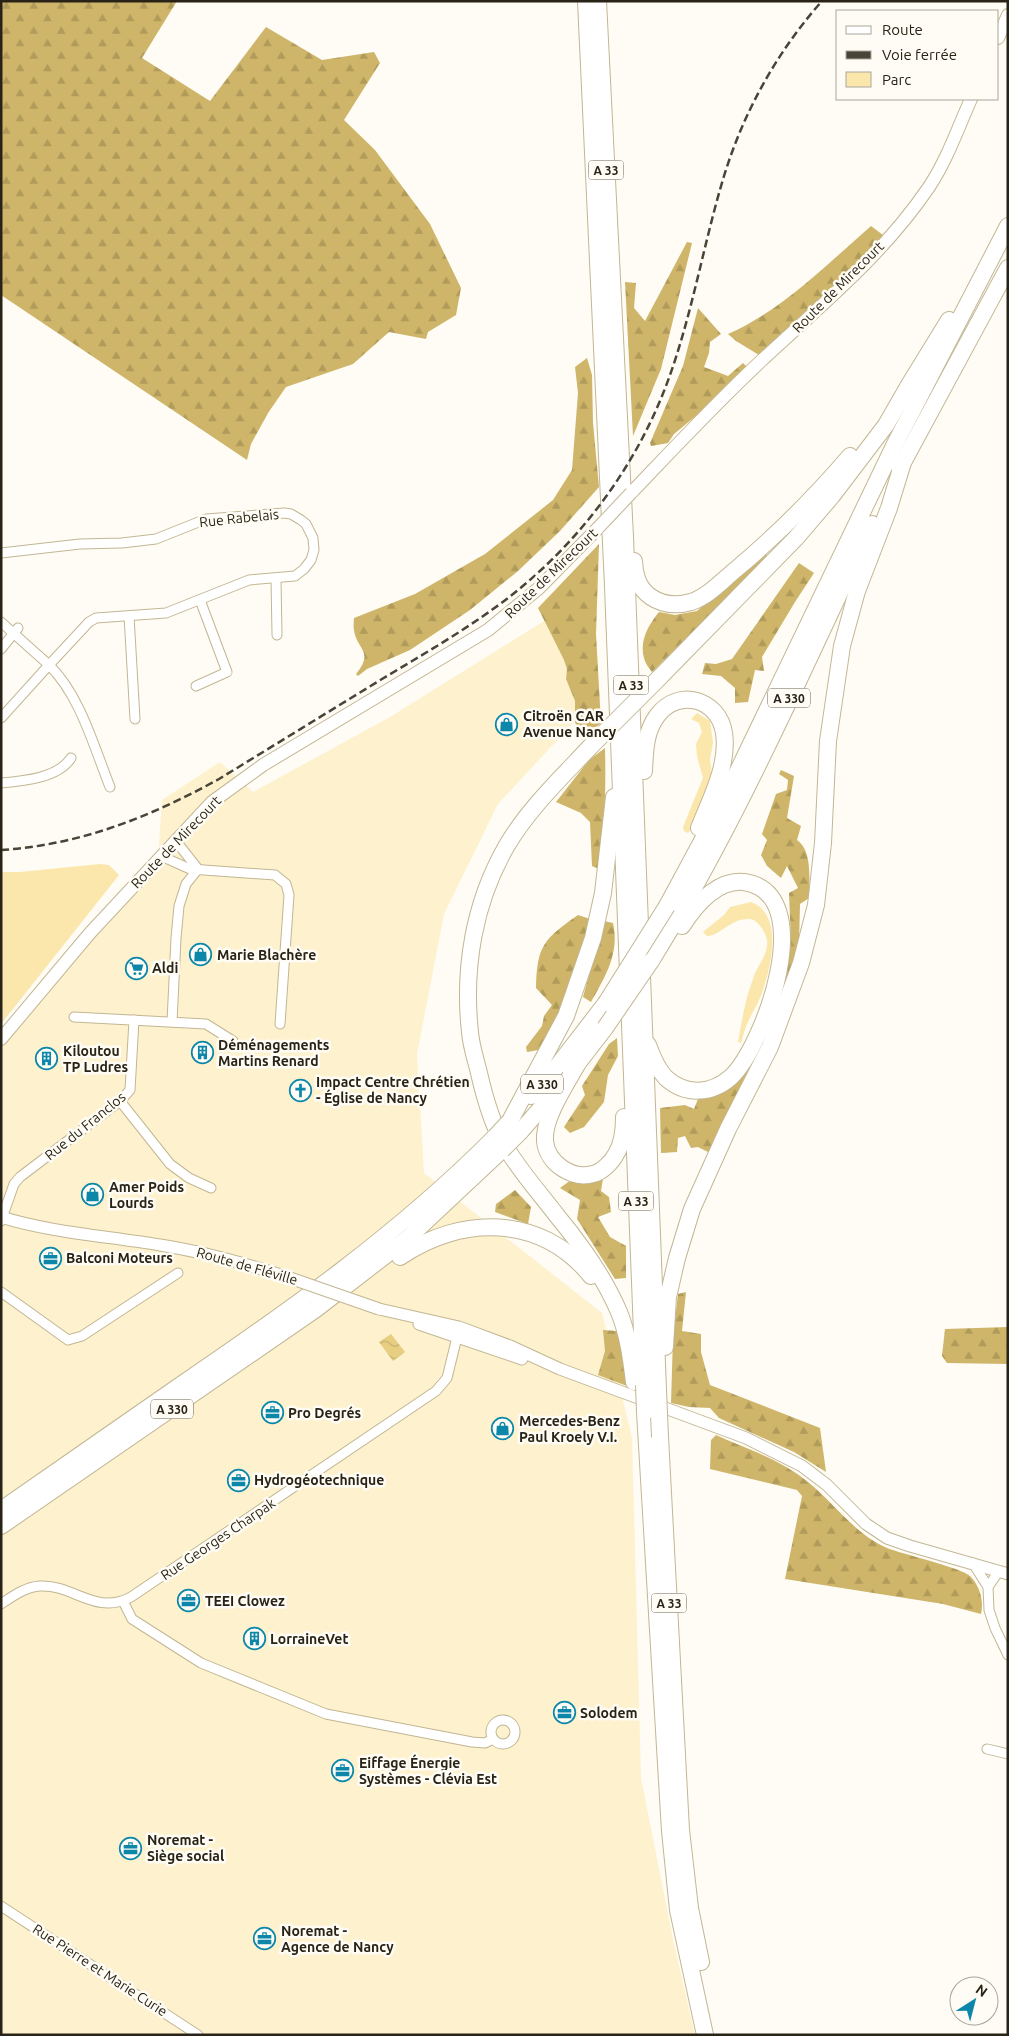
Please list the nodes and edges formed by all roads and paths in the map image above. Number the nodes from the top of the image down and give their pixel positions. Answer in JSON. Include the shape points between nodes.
{"nodes":[{"id":1,"x":586,"y":1,"type":"edge"},
{"id":2,"x":598,"y":1,"type":"edge"},
{"id":3,"x":1008,"y":15,"type":"edge"},
{"id":4,"x":999,"y":36,"type":"edge"},
{"id":5,"x":971,"y":100,"type":"edge"},
{"id":6,"x":1006,"y":229,"type":"edge"},
{"id":7,"x":1008,"y":268,"type":"edge"},
{"id":8,"x":909,"y":385,"type":"junction"},
{"id":9,"x":904,"y":459,"type":"junction"},
{"id":10,"x":623,"y":514,"type":"junction"},
{"id":11,"x":1,"y":553,"type":"edge"},
{"id":12,"x":276,"y":578,"type":"junction"},
{"id":13,"x":200,"y":600,"type":"junction"},
{"id":14,"x":130,"y":616,"type":"junction"},
{"id":15,"x":1,"y":622,"type":"edge"},
{"id":16,"x":16,"y":630,"type":"junction"},
{"id":17,"x":278,"y":635,"type":"dead end"},
{"id":18,"x":1,"y":649,"type":"edge"},
{"id":19,"x":49,"y":665,"type":"junction"},
{"id":20,"x":196,"y":686,"type":"dead end"},
{"id":21,"x":1,"y":718,"type":"edge"},
{"id":22,"x":135,"y":719,"type":"dead end"},
{"id":23,"x":620,"y":748,"type":"junction"},
{"id":24,"x":71,"y":758,"type":"dead end"},
{"id":25,"x":1,"y":782,"type":"edge"},
{"id":26,"x":110,"y":787,"type":"dead end"},
{"id":27,"x":176,"y":840,"type":"junction"},
{"id":28,"x":696,"y":854,"type":"junction"},
{"id":29,"x":638,"y":855,"type":"junction"},
{"id":30,"x":161,"y":856,"type":"junction"},
{"id":31,"x":198,"y":869,"type":"junction"},
{"id":32,"x":668,"y":940,"type":"junction"},
{"id":33,"x":74,"y":1017,"type":"dead end"},
{"id":34,"x":630,"y":1017,"type":"junction"},
{"id":35,"x":134,"y":1020,"type":"junction"},
{"id":36,"x":172,"y":1022,"type":"junction"},
{"id":37,"x":280,"y":1024,"type":"dead end"},
{"id":38,"x":645,"y":1037,"type":"junction"},
{"id":39,"x":1,"y":1039,"type":"edge"},
{"id":40,"x":233,"y":1041,"type":"dead end"},
{"id":41,"x":578,"y":1063,"type":"junction"},
{"id":42,"x":120,"y":1101,"type":"junction"},
{"id":43,"x":515,"y":1127,"type":"junction"},
{"id":44,"x":499,"y":1144,"type":"junction"},
{"id":45,"x":211,"y":1188,"type":"dead end"},
{"id":46,"x":2,"y":1218,"type":"edge"},
{"id":47,"x":178,"y":1273,"type":"dead end"},
{"id":48,"x":343,"y":1289,"type":"junction"},
{"id":49,"x":1,"y":1292,"type":"edge"},
{"id":50,"x":620,"y":1313,"type":"junction"},
{"id":51,"x":458,"y":1332,"type":"junction"},
{"id":52,"x":650,"y":1388,"type":"junction"},
{"id":53,"x":71,"y":1460,"type":"junction"},
{"id":54,"x":49,"y":1493,"type":"junction"},
{"id":55,"x":1,"y":1497,"type":"edge"},
{"id":56,"x":1,"y":1510,"type":"edge"},
{"id":57,"x":1,"y":1526,"type":"edge"},
{"id":58,"x":1,"y":1535,"type":"edge"},
{"id":59,"x":993,"y":1576,"type":"edge"},
{"id":60,"x":123,"y":1601,"type":"junction"},
{"id":61,"x":1,"y":1604,"type":"edge"},
{"id":62,"x":1008,"y":1655,"type":"edge"},
{"id":63,"x":493,"y":1739,"type":"dead end"},
{"id":64,"x":987,"y":1749,"type":"dead end"},
{"id":65,"x":1008,"y":1754,"type":"edge"},
{"id":66,"x":1,"y":1906,"type":"edge"},
{"id":67,"x":198,"y":2035,"type":"edge"},
{"id":68,"x":706,"y":2035,"type":"edge"},
{"id":69,"x":717,"y":2035,"type":"edge"}],
"edges":[{"from":1,"to":23,"type":"highway","number":"A 33"},
{"from":2,"to":10,"type":"highway","number":"A 33"},
{"from":3,"to":4,"type":"main road"},
{"from":5,"to":27,"type":"main road","name":"Route de Mirecourt","bridge":true,"via":[[936,175],[921,199],[889,236],[841,288],[714,407],[539,588],[496,624],[447,656],[263,765],[212,802]]},
{"from":6,"to":8,"type":"highway"},
{"from":6,"to":28,"type":"highway","number":"A 330","via":[[894,446]]},
{"from":7,"to":9,"type":"highway","number":"A 330"},
{"from":8,"to":10,"type":"highway","via":[[803,508],[725,579],[692,602],[675,605],[657,601],[643,592],[635,576],[631,533]]},
{"from":8,"to":50,"type":"highway","bridge":true,"via":[[886,425],[796,538],[541,800],[507,846],[483,897],[470,950],[468,989],[470,1034],[484,1094],[502,1140],[577,1241]]},
{"from":9,"to":32,"type":"highway","number":"A 330","via":[[736,808]]},
{"from":9,"to":52,"type":"highway","via":[[857,591],[842,646],[828,741],[816,905],[801,963],[770,1047],[692,1209],[676,1258],[668,1297],[663,1367]]},
{"from":10,"to":29,"type":"highway","number":"A 33"},
{"from":11,"to":12,"type":"street","name":"Rue Rabelais","via":[[156,539],[206,519],[291,514],[310,531],[313,555],[300,573],[289,578]]},
{"from":12,"to":13,"type":"street","name":"Rue Rabelais","via":[[249,580]]},
{"from":12,"to":17,"type":"street"},
{"from":13,"to":14,"type":"street","name":"Rue Rabelais","via":[[166,613]]},
{"from":13,"to":20,"type":"street","via":[[227,672]]},
{"from":14,"to":19,"type":"street","name":"Rue Rabelais","via":[[102,617],[90,622]]},
{"from":14,"to":22,"type":"street"},
{"from":15,"to":16,"type":"street"},
{"from":16,"to":18,"type":"street"},
{"from":16,"to":19,"type":"street"},
{"from":19,"to":21,"type":"street","name":"Rue Rabelais"},
{"from":19,"to":26,"type":"street","via":[[76,702]]},
{"from":23,"to":34,"type":"highway","number":"A 33"},
{"from":23,"to":43,"type":"highway","via":[[603,893],[593,938],[566,1016]]},
{"from":24,"to":25,"type":"street","via":[[66,767],[28,781]]},
{"from":27,"to":30,"type":"main road","name":"Route de Mirecourt"},
{"from":27,"to":31,"type":"street"},
{"from":28,"to":29,"type":"highway","via":[[698,830],[722,763],[724,734],[720,719],[710,707],[695,699],[687,699],[667,705],[656,717],[648,735],[643,826]]},
{"from":28,"to":43,"type":"highway","number":"A 330","bridge":true,"via":[[606,1003]]},
{"from":29,"to":38,"type":"highway","number":"A 33"},
{"from":30,"to":31,"type":"street","via":[[183,867]]},
{"from":30,"to":39,"type":"main road","name":"Route de Mirecourt","via":[[90,933]]},
{"from":31,"to":36,"type":"street","via":[[186,884],[179,906]]},
{"from":31,"to":37,"type":"street","via":[[275,875],[286,884]]},
{"from":32,"to":38,"type":"highway","via":[[700,902],[715,890],[744,882],[771,897],[783,928],[783,948],[772,994],[755,1041],[730,1077],[706,1091],[684,1089],[666,1078]]},
{"from":32,"to":41,"type":"highway","number":"A 330","bridge":true},
{"from":33,"to":35,"type":"street"},
{"from":34,"to":41,"type":"highway","via":[[623,1137],[616,1154],[594,1174],[578,1175],[563,1170],[552,1159],[545,1142],[553,1109]]},
{"from":34,"to":52,"type":"highway","number":"A 33"},
{"from":35,"to":36,"type":"street"},
{"from":35,"to":42,"type":"street","name":"Rue du Franclos","via":[[130,1090]]},
{"from":36,"to":40,"type":"street","via":[[206,1024]]},
{"from":38,"to":52,"type":"highway","number":"A 33"},
{"from":41,"to":43,"type":"highway","number":"A 330"},
{"from":42,"to":45,"type":"street","via":[[170,1164]]},
{"from":42,"to":46,"type":"street","name":"Rue du Franclos","via":[[20,1177],[14,1184]]},
{"from":43,"to":44,"type":"highway","number":"A 330","bridge":true},
{"from":44,"to":48,"type":"highway","number":"A 330","via":[[408,1238]]},
{"from":44,"to":53,"type":"highway","number":"A 330","via":[[359,1259],[286,1314]]},
{"from":46,"to":51,"type":"street","name":"Route de Fléville","bridge":true,"via":[[47,1229],[211,1254],[379,1309],[417,1316]]},
{"from":47,"to":49,"type":"street","via":[[82,1336],[68,1340]]},
{"from":48,"to":50,"type":"highway","via":[[367,1280],[431,1239],[454,1231],[495,1227],[526,1233],[559,1247],[585,1269]]},
{"from":48,"to":54,"type":"highway","number":"A 330"},
{"from":50,"to":52,"type":"highway","via":[[628,1343]]},
{"from":51,"to":59,"type":"street","name":"Route de Fléville","via":[[760,1444],[811,1472],[882,1535],[973,1563]]},
{"from":51,"to":60,"type":"street","name":"Rue Georges Charpak","via":[[447,1378],[436,1391]]},
{"from":52,"to":68,"type":"highway","number":"A 33","bridge":true,"via":[[641,1411],[678,1910]]},
{"from":52,"to":69,"type":"highway","number":"A 33","bridge":true,"via":[[660,1437],[681,1830],[690,1908]]},
{"from":53,"to":55,"type":"highway"},
{"from":53,"to":56,"type":"highway","number":"A 330"},
{"from":54,"to":57,"type":"highway","number":"A 330"},
{"from":54,"to":58,"type":"highway"},
{"from":59,"to":62,"type":"street","via":[[990,1610]]},
{"from":60,"to":61,"type":"street","name":"Rue Georges Charpak","via":[[94,1602],[40,1586],[16,1593]]},
{"from":60,"to":63,"type":"street","via":[[132,1619],[201,1663],[326,1714],[472,1742],[485,1743]]},
{"from":64,"to":65,"type":"street"},
{"from":66,"to":67,"type":"street","name":"Rue Pierre et Marie Curie"}]}
